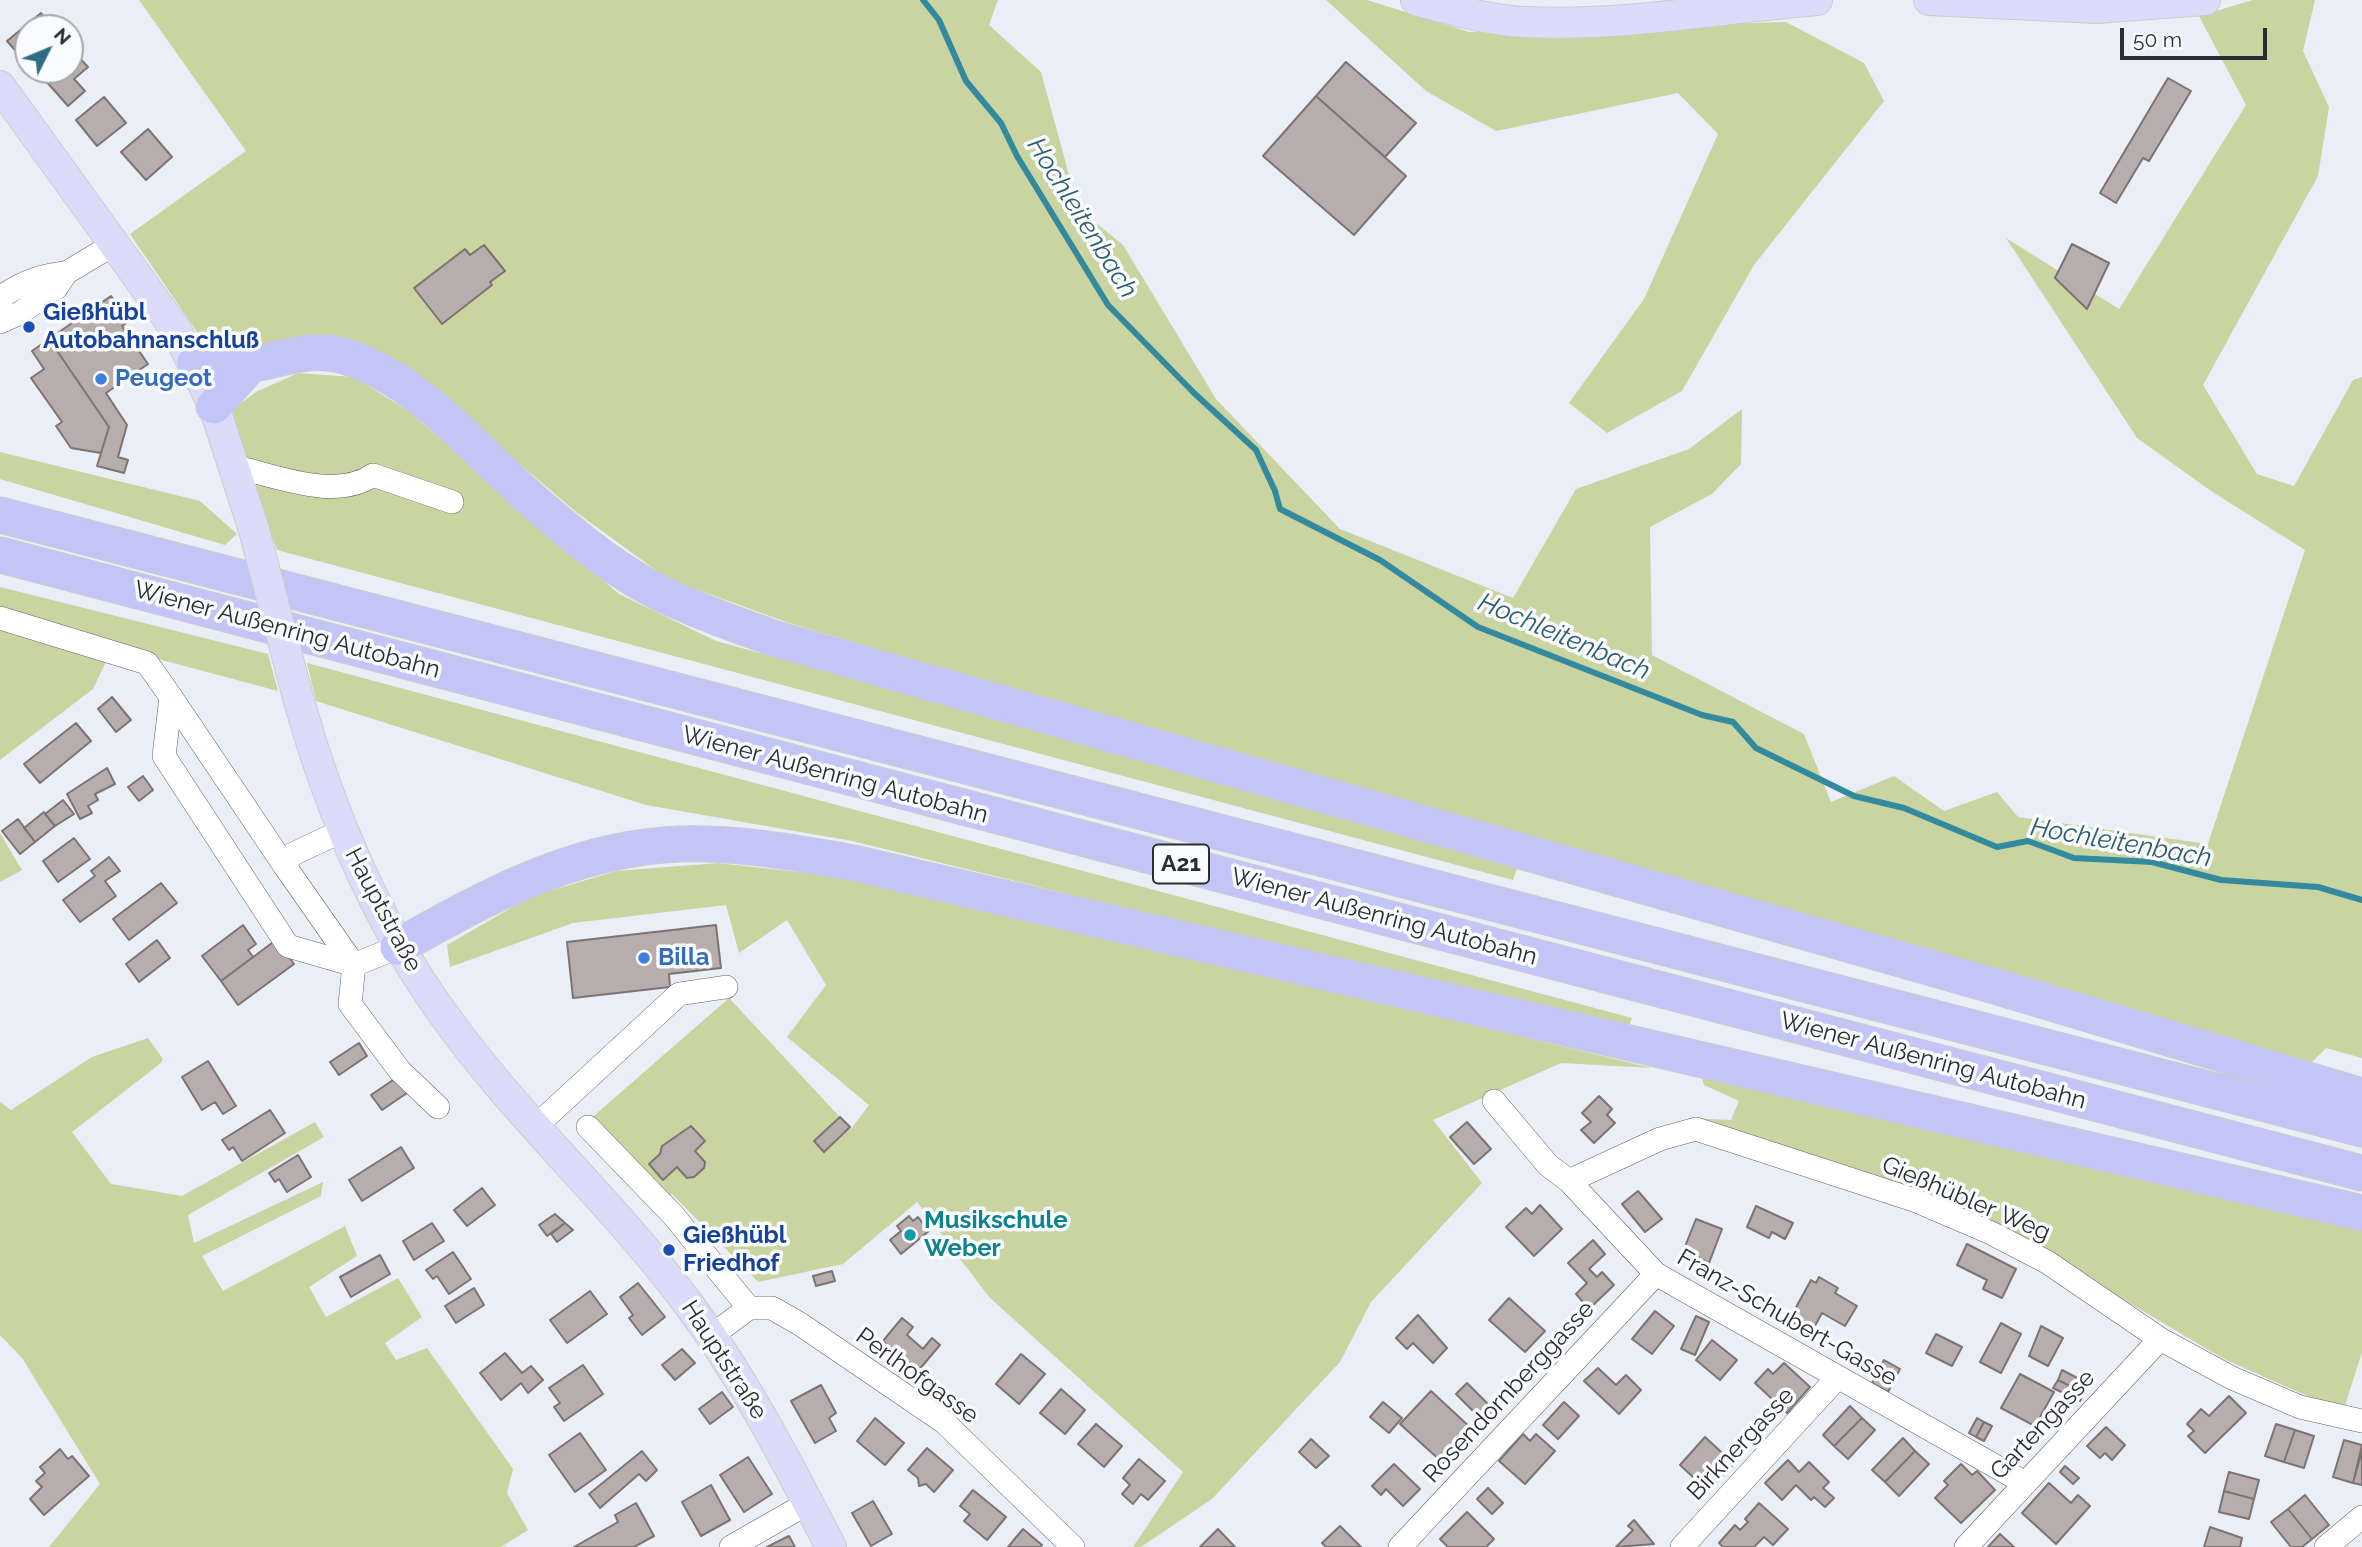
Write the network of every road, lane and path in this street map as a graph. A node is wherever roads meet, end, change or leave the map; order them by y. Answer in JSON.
{"nodes":[{"id":1,"x":1416,"y":0,"type":"edge"},
{"id":2,"x":1817,"y":0,"type":"edge"},
{"id":3,"x":1929,"y":0,"type":"edge"},
{"id":4,"x":2205,"y":0,"type":"edge"},
{"id":5,"x":0,"y":86,"type":"edge"},
{"id":6,"x":116,"y":243,"type":"junction"},
{"id":7,"x":66,"y":273,"type":"junction"},
{"id":8,"x":0,"y":298,"type":"edge"},
{"id":9,"x":0,"y":321,"type":"edge"},
{"id":10,"x":195,"y":363,"type":"junction"},
{"id":11,"x":250,"y":365,"type":"junction"},
{"id":12,"x":214,"y":405,"type":"junction"},
{"id":13,"x":236,"y":467,"type":"junction"},
{"id":14,"x":452,"y":502,"type":"dead end"},
{"id":15,"x":0,"y":515,"type":"edge"},
{"id":16,"x":0,"y":555,"type":"edge"},
{"id":17,"x":0,"y":618,"type":"edge"},
{"id":18,"x":171,"y":697,"type":"junction"},
{"id":19,"x":342,"y":831,"type":"junction"},
{"id":20,"x":284,"y":865,"type":"junction"},
{"id":21,"x":398,"y":947,"type":"junction"},
{"id":22,"x":354,"y":965,"type":"junction"},
{"id":23,"x":726,"y":987,"type":"dead end"},
{"id":24,"x":2362,"y":1096,"type":"edge"},
{"id":25,"x":1494,"y":1101,"type":"dead end"},
{"id":26,"x":438,"y":1107,"type":"dead end"},
{"id":27,"x":536,"y":1126,"type":"junction"},
{"id":28,"x":588,"y":1127,"type":"dead end"},
{"id":29,"x":2362,"y":1129,"type":"edge"},
{"id":30,"x":2362,"y":1173,"type":"edge"},
{"id":31,"x":1569,"y":1181,"type":"junction"},
{"id":32,"x":2362,"y":1213,"type":"edge"},
{"id":33,"x":1656,"y":1274,"type":"junction"},
{"id":34,"x":749,"y":1308,"type":"junction"},
{"id":35,"x":711,"y":1336,"type":"junction"},
{"id":36,"x":2160,"y":1339,"type":"junction"},
{"id":37,"x":1838,"y":1377,"type":"junction"},
{"id":38,"x":2362,"y":1421,"type":"edge"},
{"id":39,"x":2025,"y":1483,"type":"junction"},
{"id":40,"x":808,"y":1503,"type":"junction"},
{"id":41,"x":2362,"y":1517,"type":"edge"},
{"id":42,"x":732,"y":1547,"type":"edge"},
{"id":43,"x":831,"y":1547,"type":"edge"},
{"id":44,"x":1073,"y":1547,"type":"edge"},
{"id":45,"x":1400,"y":1547,"type":"edge"},
{"id":46,"x":1682,"y":1547,"type":"edge"},
{"id":47,"x":1966,"y":1547,"type":"edge"},
{"id":48,"x":2326,"y":1547,"type":"edge"}],
"edges":[{"from":1,"to":2,"type":"main road"},
{"from":3,"to":4,"type":"main road"},
{"from":5,"to":6,"type":"main road","name":"Hauptstraße"},
{"from":6,"to":7,"type":"street"},
{"from":6,"to":10,"type":"main road","name":"Hauptstraße"},
{"from":7,"to":8,"type":"street"},
{"from":7,"to":9,"type":"street"},
{"from":10,"to":11,"type":"highway"},
{"from":10,"to":12,"type":"main road","name":"Hauptstraße"},
{"from":11,"to":12,"type":"highway"},
{"from":11,"to":24,"type":"highway"},
{"from":12,"to":13,"type":"main road","name":"Hauptstraße"},
{"from":13,"to":14,"type":"street"},
{"from":13,"to":19,"type":"main road","name":"Hauptstraße","bridge":true},
{"from":15,"to":29,"type":"highway","name":"Wiener Außenring Autobahn","number":"A21"},
{"from":16,"to":30,"type":"highway","name":"Wiener Außenring Autobahn","number":"A21"},
{"from":17,"to":18,"type":"street"},
{"from":18,"to":20,"type":"street"},
{"from":18,"to":22,"type":"street"},
{"from":19,"to":20,"type":"street"},
{"from":19,"to":21,"type":"main road","name":"Hauptstraße"},
{"from":20,"to":22,"type":"street"},
{"from":21,"to":22,"type":"street"},
{"from":21,"to":27,"type":"main road","name":"Hauptstraße"},
{"from":21,"to":32,"type":"highway"},
{"from":22,"to":26,"type":"street"},
{"from":23,"to":27,"type":"street"},
{"from":25,"to":31,"type":"street","name":"Franz-Schubert-Gasse"},
{"from":27,"to":35,"type":"main road","name":"Hauptstraße"},
{"from":28,"to":34,"type":"street"},
{"from":31,"to":33,"type":"street","name":"Franz-Schubert-Gasse"},
{"from":31,"to":36,"type":"street","name":"Gießhübler Weg"},
{"from":33,"to":37,"type":"street","name":"Franz-Schubert-Gasse"},
{"from":33,"to":45,"type":"street","name":"Rosendornberggasse"},
{"from":34,"to":35,"type":"street"},
{"from":34,"to":44,"type":"street","name":"Perlhofgasse"},
{"from":35,"to":40,"type":"main road","name":"Hauptstraße"},
{"from":36,"to":38,"type":"street","name":"Gießhübler Weg"},
{"from":36,"to":39,"type":"street","name":"Gartengasse"},
{"from":37,"to":39,"type":"street","name":"Franz-Schubert-Gasse"},
{"from":37,"to":46,"type":"street","name":"Birknergasse"},
{"from":39,"to":47,"type":"street","name":"Gartengasse"},
{"from":40,"to":42,"type":"street"},
{"from":40,"to":43,"type":"main road","name":"Hauptstraße"},
{"from":41,"to":48,"type":"street"}]}
